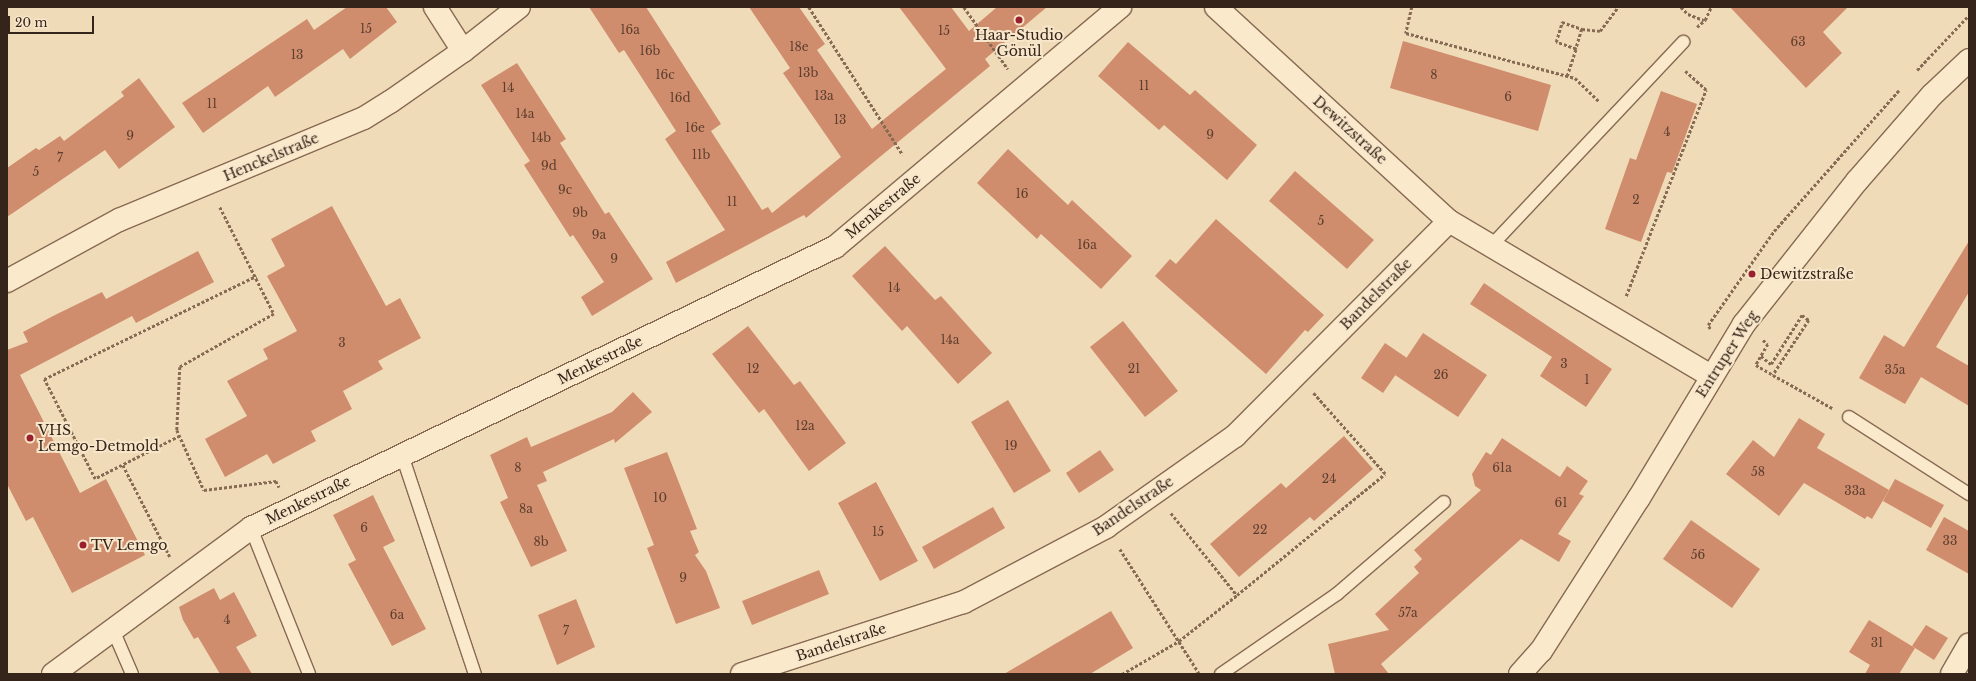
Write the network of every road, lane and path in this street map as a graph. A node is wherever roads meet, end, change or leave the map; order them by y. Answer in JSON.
{"nodes":[{"id":1,"x":436,"y":7,"type":"edge"},
{"id":2,"x":518,"y":7,"type":"edge"},
{"id":3,"x":809,"y":7,"type":"edge"},
{"id":4,"x":964,"y":7,"type":"edge"},
{"id":5,"x":1120,"y":7,"type":"edge"},
{"id":6,"x":1216,"y":7,"type":"edge"},
{"id":7,"x":1412,"y":7,"type":"edge"},
{"id":8,"x":1618,"y":7,"type":"edge"},
{"id":9,"x":1681,"y":7,"type":"edge"},
{"id":10,"x":1704,"y":20,"type":"dead end"},
{"id":11,"x":1582,"y":29,"type":"junction"},
{"id":12,"x":1683,"y":42,"type":"dead end"},
{"id":13,"x":1576,"y":49,"type":"junction"},
{"id":14,"x":463,"y":51,"type":"junction"},
{"id":15,"x":1669,"y":56,"type":"junction"},
{"id":16,"x":1969,"y":60,"type":"edge"},
{"id":17,"x":1567,"y":76,"type":"junction"},
{"id":18,"x":1022,"y":89,"type":"junction"},
{"id":19,"x":1614,"y":115,"type":"junction"},
{"id":20,"x":918,"y":177,"type":"junction"},
{"id":21,"x":206,"y":184,"type":"junction"},
{"id":22,"x":1450,"y":221,"type":"junction"},
{"id":23,"x":1490,"y":247,"type":"junction"},
{"id":24,"x":256,"y":276,"type":"junction"},
{"id":25,"x":7,"y":281,"type":"edge"},
{"id":26,"x":1627,"y":292,"type":"dead end"},
{"id":27,"x":1761,"y":356,"type":"dead end"},
{"id":28,"x":1756,"y":365,"type":"dead end"},
{"id":29,"x":1297,"y":374,"type":"junction"},
{"id":30,"x":1773,"y":375,"type":"junction"},
{"id":31,"x":1711,"y":376,"type":"junction"},
{"id":32,"x":1849,"y":417,"type":"joint"},
{"id":33,"x":180,"y":436,"type":"junction"},
{"id":34,"x":402,"y":455,"type":"junction"},
{"id":35,"x":122,"y":465,"type":"junction"},
{"id":36,"x":1154,"y":493,"type":"junction"},
{"id":37,"x":1969,"y":494,"type":"edge"},
{"id":38,"x":1444,"y":502,"type":"dead end"},
{"id":39,"x":289,"y":509,"type":"junction"},
{"id":40,"x":1106,"y":527,"type":"junction"},
{"id":41,"x":251,"y":528,"type":"junction"},
{"id":42,"x":181,"y":578,"type":"junction"},
{"id":43,"x":1237,"y":595,"type":"junction"},
{"id":44,"x":113,"y":630,"type":"junction"},
{"id":45,"x":1179,"y":641,"type":"junction"},
{"id":46,"x":1969,"y":644,"type":"edge"},
{"id":47,"x":53,"y":674,"type":"edge"},
{"id":48,"x":132,"y":674,"type":"edge"},
{"id":49,"x":309,"y":674,"type":"edge"},
{"id":50,"x":475,"y":674,"type":"edge"},
{"id":51,"x":742,"y":674,"type":"edge"},
{"id":52,"x":1122,"y":674,"type":"edge"},
{"id":53,"x":1200,"y":674,"type":"edge"},
{"id":54,"x":1221,"y":674,"type":"edge"},
{"id":55,"x":1520,"y":674,"type":"edge"},
{"id":56,"x":1952,"y":674,"type":"edge"}],
"edges":[{"from":1,"to":14,"type":"street"},
{"from":2,"to":14,"type":"street","name":"Henckelstraße"},
{"from":3,"to":20,"type":"path"},
{"from":4,"to":18,"type":"path"},
{"from":5,"to":18,"type":"street","name":"Menkestraße"},
{"from":6,"to":22,"type":"street","name":"Dewitzstraße"},
{"from":7,"to":17,"type":"path"},
{"from":8,"to":11,"type":"path"},
{"from":9,"to":10,"type":"path"},
{"from":11,"to":13,"type":"path"},
{"from":11,"to":13,"type":"path"},
{"from":12,"to":15,"type":"lane"},
{"from":13,"to":17,"type":"path"},
{"from":14,"to":21,"type":"street","name":"Henckelstraße"},
{"from":15,"to":19,"type":"lane"},
{"from":15,"to":26,"type":"path"},
{"from":16,"to":31,"type":"street","name":"Entruper Weg"},
{"from":17,"to":19,"type":"path"},
{"from":18,"to":20,"type":"street","name":"Menkestraße"},
{"from":19,"to":23,"type":"lane"},
{"from":20,"to":34,"type":"street","name":"Menkestraße"},
{"from":21,"to":24,"type":"path"},
{"from":21,"to":25,"type":"street","name":"Henckelstraße"},
{"from":22,"to":23,"type":"street","name":"Dewitzstraße"},
{"from":22,"to":29,"type":"street","name":"Bandelstraße"},
{"from":23,"to":31,"type":"street","name":"Dewitzstraße"},
{"from":24,"to":33,"type":"path"},
{"from":24,"to":35,"type":"path"},
{"from":27,"to":30,"type":"path"},
{"from":28,"to":30,"type":"path"},
{"from":29,"to":36,"type":"street","name":"Bandelstraße"},
{"from":29,"to":43,"type":"path"},
{"from":30,"to":32,"type":"path"},
{"from":31,"to":55,"type":"street","name":"Entruper Weg"},
{"from":32,"to":37,"type":"lane"},
{"from":33,"to":35,"type":"path"},
{"from":33,"to":39,"type":"path"},
{"from":34,"to":39,"type":"street","name":"Menkestraße"},
{"from":34,"to":50,"type":"lane"},
{"from":35,"to":42,"type":"path"},
{"from":36,"to":40,"type":"street","name":"Bandelstraße"},
{"from":36,"to":43,"type":"path"},
{"from":38,"to":54,"type":"lane"},
{"from":39,"to":41,"type":"street","name":"Menkestraße"},
{"from":40,"to":45,"type":"path"},
{"from":40,"to":51,"type":"street","name":"Bandelstraße"},
{"from":41,"to":42,"type":"street","name":"Menkestraße"},
{"from":41,"to":49,"type":"lane"},
{"from":42,"to":44,"type":"street","name":"Menkestraße"},
{"from":43,"to":45,"type":"path"},
{"from":44,"to":47,"type":"street","name":"Menkestraße"},
{"from":44,"to":48,"type":"lane"},
{"from":45,"to":52,"type":"path"},
{"from":45,"to":53,"type":"path"},
{"from":46,"to":56,"type":"street"}]}
